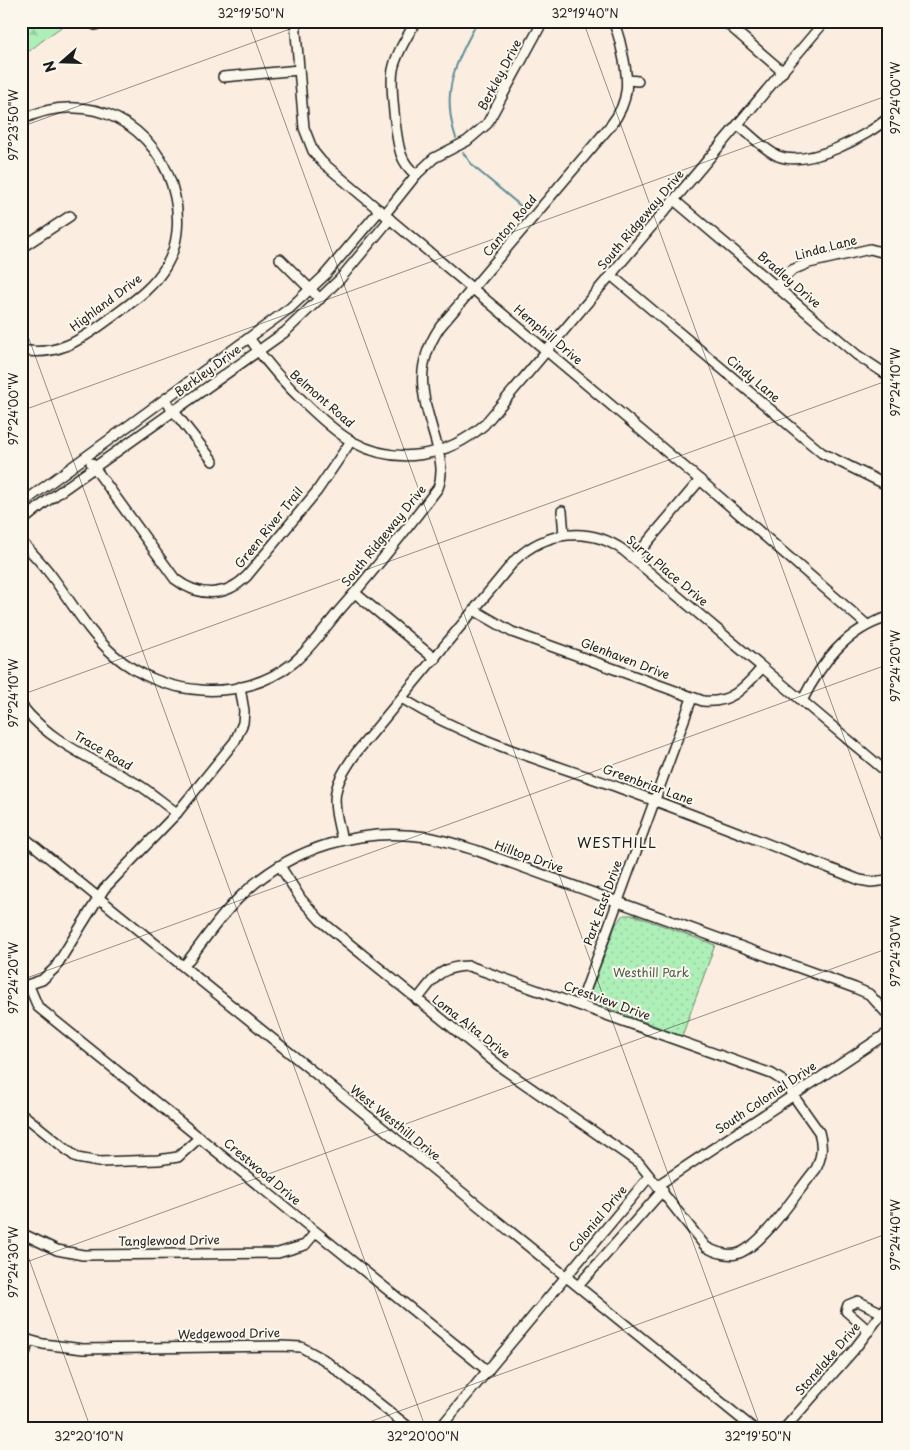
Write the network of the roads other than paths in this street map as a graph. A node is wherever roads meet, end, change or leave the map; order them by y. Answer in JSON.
{"nodes":[{"id":1,"x":295,"y":21,"type":"edge"},
{"id":2,"x":416,"y":21,"type":"edge"},
{"id":3,"x":543,"y":21,"type":"edge"},
{"id":4,"x":612,"y":21,"type":"edge"},
{"id":5,"x":724,"y":21,"type":"edge"},
{"id":6,"x":825,"y":21,"type":"edge"},
{"id":7,"x":299,"y":70,"type":"junction"},
{"id":8,"x":783,"y":72,"type":"junction"},
{"id":9,"x":223,"y":77,"type":"dead end"},
{"id":10,"x":628,"y":80,"type":"junction"},
{"id":11,"x":638,"y":80,"type":"dead end"},
{"id":12,"x":889,"y":117,"type":"edge"},
{"id":13,"x":21,"y":120,"type":"edge"},
{"id":14,"x":738,"y":125,"type":"junction"},
{"id":15,"x":416,"y":175,"type":"junction"},
{"id":16,"x":674,"y":200,"type":"junction"},
{"id":17,"x":385,"y":214,"type":"junction"},
{"id":18,"x":70,"y":216,"type":"dead end"},
{"id":19,"x":21,"y":248,"type":"edge"},
{"id":20,"x":889,"y":254,"type":"edge"},
{"id":21,"x":280,"y":259,"type":"dead end"},
{"id":22,"x":612,"y":276,"type":"junction"},
{"id":23,"x":776,"y":286,"type":"junction"},
{"id":24,"x":474,"y":288,"type":"junction"},
{"id":25,"x":310,"y":290,"type":"junction"},
{"id":26,"x":320,"y":299,"type":"junction"},
{"id":27,"x":250,"y":339,"type":"junction"},
{"id":28,"x":21,"y":350,"type":"edge"},
{"id":29,"x":258,"y":350,"type":"junction"},
{"id":30,"x":547,"y":351,"type":"junction"},
{"id":31,"x":889,"y":376,"type":"edge"},
{"id":32,"x":165,"y":400,"type":"junction"},
{"id":33,"x":173,"y":411,"type":"junction"},
{"id":34,"x":351,"y":441,"type":"junction"},
{"id":35,"x":439,"y":452,"type":"junction"},
{"id":36,"x":87,"y":457,"type":"junction"},
{"id":37,"x":213,"y":461,"type":"dead end"},
{"id":38,"x":94,"y":468,"type":"junction"},
{"id":39,"x":700,"y":480,"type":"junction"},
{"id":40,"x":889,"y":486,"type":"edge"},
{"id":41,"x":21,"y":504,"type":"edge"},
{"id":42,"x":562,"y":510,"type":"dead end"},
{"id":43,"x":21,"y":522,"type":"edge"},
{"id":44,"x":564,"y":535,"type":"junction"},
{"id":45,"x":21,"y":541,"type":"edge"},
{"id":46,"x":634,"y":558,"type":"junction"},
{"id":47,"x":355,"y":593,"type":"junction"},
{"id":48,"x":474,"y":610,"type":"junction"},
{"id":49,"x":889,"y":617,"type":"edge"},
{"id":50,"x":868,"y":625,"type":"junction"},
{"id":51,"x":435,"y":659,"type":"junction"},
{"id":52,"x":762,"y":668,"type":"junction"},
{"id":53,"x":240,"y":687,"type":"junction"},
{"id":54,"x":692,"y":698,"type":"junction"},
{"id":55,"x":403,"y":699,"type":"junction"},
{"id":56,"x":802,"y":701,"type":"junction"},
{"id":57,"x":21,"y":705,"type":"edge"},
{"id":58,"x":889,"y":774,"type":"edge"},
{"id":59,"x":653,"y":800,"type":"junction"},
{"id":60,"x":177,"y":813,"type":"junction"},
{"id":61,"x":21,"y":835,"type":"edge"},
{"id":62,"x":342,"y":840,"type":"junction"},
{"id":63,"x":280,"y":866,"type":"junction"},
{"id":64,"x":889,"y":880,"type":"edge"},
{"id":65,"x":98,"y":897,"type":"junction"},
{"id":66,"x":617,"y":903,"type":"junction"},
{"id":67,"x":184,"y":966,"type":"junction"},
{"id":68,"x":25,"y":986,"type":"edge"},
{"id":69,"x":416,"y":1000,"type":"junction"},
{"id":70,"x":580,"y":1005,"type":"junction"},
{"id":71,"x":889,"y":1016,"type":"edge"},
{"id":72,"x":889,"y":1032,"type":"edge"},
{"id":73,"x":793,"y":1095,"type":"junction"},
{"id":74,"x":21,"y":1113,"type":"edge"},
{"id":75,"x":200,"y":1137,"type":"junction"},
{"id":76,"x":649,"y":1177,"type":"junction"},
{"id":77,"x":660,"y":1188,"type":"junction"},
{"id":78,"x":21,"y":1233,"type":"edge"},
{"id":79,"x":315,"y":1233,"type":"junction"},
{"id":80,"x":567,"y":1277,"type":"junction"},
{"id":81,"x":578,"y":1286,"type":"junction"},
{"id":82,"x":889,"y":1304,"type":"edge"},
{"id":83,"x":882,"y":1313,"type":"junction"},
{"id":84,"x":869,"y":1331,"type":"junction"},
{"id":85,"x":25,"y":1339,"type":"edge"},
{"id":86,"x":21,"y":1366,"type":"edge"},
{"id":87,"x":488,"y":1371,"type":"junction"},
{"id":88,"x":411,"y":1429,"type":"edge"},
{"id":89,"x":439,"y":1429,"type":"edge"},
{"id":90,"x":754,"y":1429,"type":"edge"},
{"id":91,"x":784,"y":1429,"type":"edge"}],
"edges":[{"from":1,"to":7,"type":"street","name":"Hemphill Drive"},
{"from":2,"to":15,"type":"street"},
{"from":3,"to":15,"type":"street","name":"Berkley Drive"},
{"from":4,"to":10,"type":"street","name":"Canton Road"},
{"from":5,"to":8,"type":"street"},
{"from":6,"to":8,"type":"street","name":"South Ridgeway Drive"},
{"from":7,"to":9,"type":"street"},
{"from":7,"to":17,"type":"street","name":"Hemphill Drive"},
{"from":8,"to":14,"type":"street","name":"South Ridgeway Drive"},
{"from":10,"to":11,"type":"street"},
{"from":10,"to":24,"type":"street","name":"Canton Road"},
{"from":12,"to":14,"type":"street"},
{"from":13,"to":28,"type":"street","name":"Highland Drive"},
{"from":14,"to":16,"type":"street","name":"South Ridgeway Drive"},
{"from":15,"to":17,"type":"street","name":"Berkley Drive"},
{"from":16,"to":22,"type":"street","name":"South Ridgeway Drive"},
{"from":16,"to":23,"type":"street","name":"Bradley Drive"},
{"from":17,"to":24,"type":"street","name":"Hemphill Drive"},
{"from":17,"to":25,"type":"street","name":"Berkley Drive"},
{"from":17,"to":26,"type":"street","name":"Berkley Drive"},
{"from":18,"to":19,"type":"street"},
{"from":20,"to":23,"type":"street","name":"Linda Lane"},
{"from":21,"to":25,"type":"street"},
{"from":22,"to":30,"type":"street","name":"South Ridgeway Drive"},
{"from":22,"to":40,"type":"street","name":"Cindy Lane"},
{"from":23,"to":31,"type":"street","name":"Bradley Drive"},
{"from":24,"to":30,"type":"street","name":"Hemphill Drive"},
{"from":24,"to":35,"type":"street","name":"Canton Road"},
{"from":25,"to":26,"type":"street"},
{"from":25,"to":27,"type":"street","name":"Berkley Drive"},
{"from":26,"to":29,"type":"street","name":"Berkley Drive"},
{"from":27,"to":29,"type":"street","name":"Belmont Road"},
{"from":27,"to":32,"type":"street","name":"Berkley Drive"},
{"from":29,"to":33,"type":"street","name":"Berkley Drive"},
{"from":29,"to":34,"type":"street","name":"Belmont Road"},
{"from":30,"to":35,"type":"street","name":"South Ridgeway Drive"},
{"from":30,"to":39,"type":"street","name":"Hemphill Drive"},
{"from":32,"to":33,"type":"street"},
{"from":32,"to":36,"type":"street","name":"Berkley Drive"},
{"from":33,"to":37,"type":"street"},
{"from":33,"to":38,"type":"street","name":"Berkley Drive"},
{"from":34,"to":35,"type":"street","name":"Belmont Road"},
{"from":34,"to":38,"type":"street","name":"Green River Trail"},
{"from":35,"to":47,"type":"street","name":"South Ridgeway Drive"},
{"from":36,"to":38,"type":"street","name":"Green River Trail"},
{"from":36,"to":41,"type":"street","name":"Berkley Drive"},
{"from":38,"to":43,"type":"street","name":"Berkley Drive"},
{"from":39,"to":46,"type":"street"},
{"from":39,"to":50,"type":"street","name":"Hemphill Drive"},
{"from":42,"to":44,"type":"street"},
{"from":44,"to":46,"type":"street","name":"Surry Place Drive"},
{"from":44,"to":48,"type":"street","name":"Surry Place Drive"},
{"from":45,"to":53,"type":"street","name":"South Ridgeway Drive"},
{"from":46,"to":52,"type":"street","name":"Surry Place Drive"},
{"from":47,"to":51,"type":"street"},
{"from":47,"to":53,"type":"street","name":"South Ridgeway Drive"},
{"from":48,"to":51,"type":"street","name":"Surry Place Drive"},
{"from":48,"to":54,"type":"street","name":"Glenhaven Drive"},
{"from":49,"to":50,"type":"street"},
{"from":50,"to":56,"type":"street"},
{"from":51,"to":55,"type":"street","name":"Surry Place Drive"},
{"from":52,"to":54,"type":"street","name":"Glenhaven Drive"},
{"from":52,"to":56,"type":"street","name":"Surry Place Drive"},
{"from":53,"to":60,"type":"street"},
{"from":54,"to":59,"type":"street","name":"Park East Drive"},
{"from":55,"to":59,"type":"street","name":"Greenbriar Lane"},
{"from":55,"to":62,"type":"street","name":"Surry Place Drive"},
{"from":56,"to":58,"type":"street","name":"Surry Place Drive"},
{"from":57,"to":60,"type":"street","name":"Trace Road"},
{"from":59,"to":64,"type":"street","name":"Greenbriar Lane"},
{"from":59,"to":66,"type":"street","name":"Park East Drive"},
{"from":60,"to":65,"type":"street"},
{"from":61,"to":65,"type":"street","name":"West Westhill Drive"},
{"from":62,"to":63,"type":"street","name":"Hilltop Drive"},
{"from":62,"to":66,"type":"street","name":"Hilltop Drive"},
{"from":63,"to":67,"type":"street","name":"Hilltop Drive"},
{"from":63,"to":69,"type":"street","name":"Loma Alta Drive"},
{"from":65,"to":67,"type":"street","name":"West Westhill Drive"},
{"from":65,"to":68,"type":"street"},
{"from":66,"to":70,"type":"street","name":"Park East Drive"},
{"from":66,"to":71,"type":"street","name":"Hilltop Drive"},
{"from":67,"to":80,"type":"street","name":"West Westhill Drive"},
{"from":68,"to":75,"type":"street","name":"Crestwood Drive"},
{"from":69,"to":70,"type":"street","name":"Crestview Drive"},
{"from":69,"to":76,"type":"street","name":"Loma Alta Drive"},
{"from":70,"to":73,"type":"street","name":"Crestview Drive"},
{"from":72,"to":73,"type":"street","name":"South Colonial Drive"},
{"from":73,"to":77,"type":"street","name":"South Colonial Drive"},
{"from":73,"to":77,"type":"street","name":"Crestview Drive"},
{"from":74,"to":75,"type":"street"},
{"from":75,"to":79,"type":"street","name":"Crestwood Drive"},
{"from":76,"to":77,"type":"street","name":"Loma Alta Drive"},
{"from":76,"to":80,"type":"street","name":"Colonial Drive"},
{"from":77,"to":81,"type":"street"},
{"from":78,"to":79,"type":"street","name":"Tanglewood Drive"},
{"from":79,"to":87,"type":"street","name":"Crestwood Drive"},
{"from":80,"to":81,"type":"street","name":"West Westhill Drive"},
{"from":80,"to":87,"type":"street"},
{"from":81,"to":90,"type":"street","name":"West Westhill Drive"},
{"from":82,"to":83,"type":"street","name":"Stonelake Drive"},
{"from":83,"to":84,"type":"street","name":"Stonelake Drive"},
{"from":83,"to":84,"type":"street"},
{"from":84,"to":91,"type":"street","name":"Stonelake Drive"},
{"from":85,"to":86,"type":"street"},
{"from":85,"to":88,"type":"street","name":"Wedgewood Drive"},
{"from":87,"to":89,"type":"street"}]}
